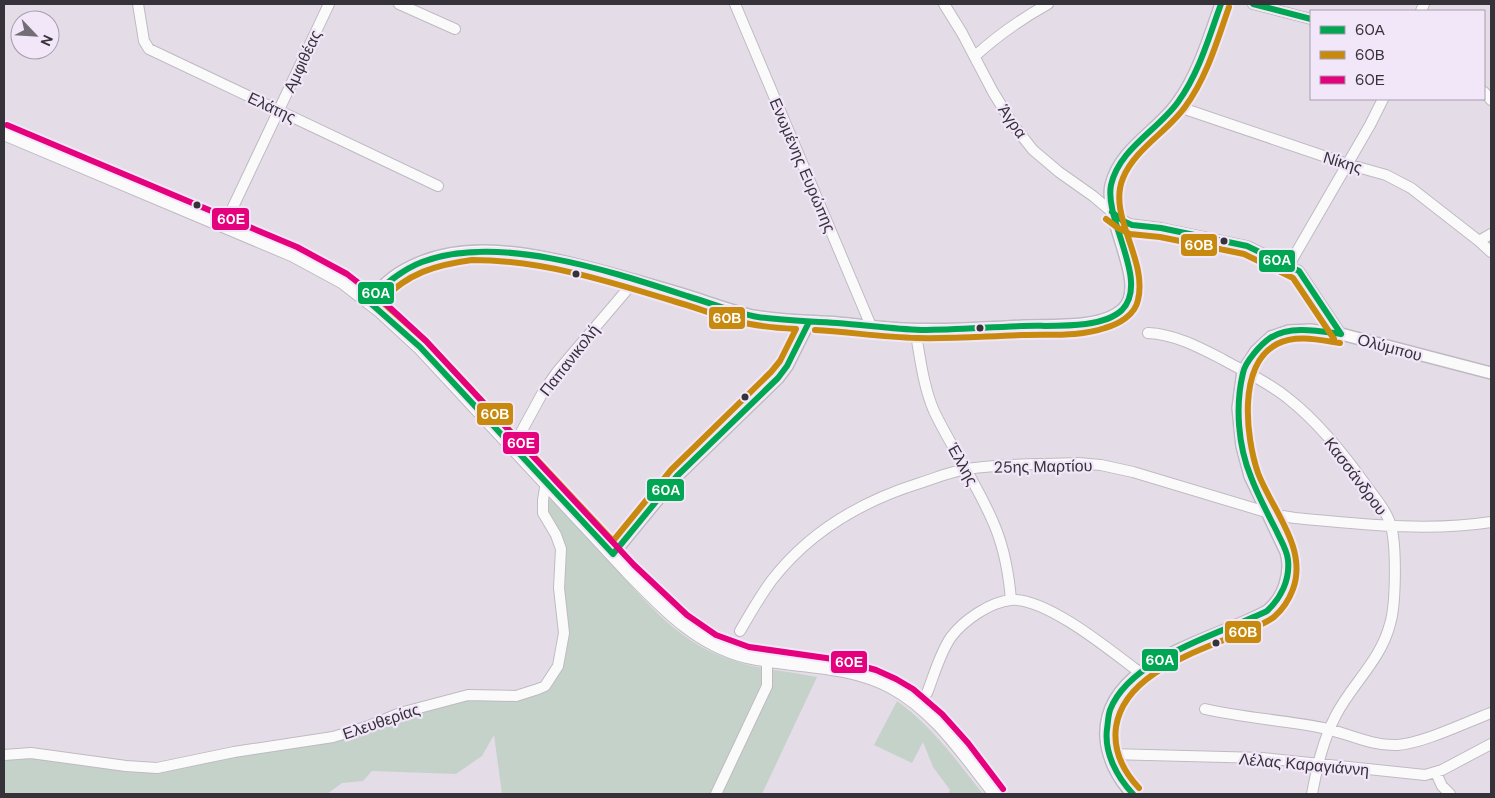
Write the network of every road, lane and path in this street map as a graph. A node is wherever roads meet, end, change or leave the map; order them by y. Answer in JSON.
{"nodes":[{"id":1,"x":138,"y":4,"type":"edge"},
{"id":2,"x":329,"y":4,"type":"edge"},
{"id":3,"x":399,"y":4,"type":"edge"},
{"id":4,"x":735,"y":4,"type":"edge"},
{"id":5,"x":944,"y":4,"type":"edge"},
{"id":6,"x":1048,"y":4,"type":"edge"},
{"id":7,"x":1221,"y":4,"type":"edge"},
{"id":8,"x":1252,"y":4,"type":"edge"},
{"id":9,"x":1310,"y":19,"type":"edge"},
{"id":10,"x":455,"y":30,"type":"dead end"},
{"id":11,"x":975,"y":56,"type":"junction"},
{"id":12,"x":1382,"y":100,"type":"edge"},
{"id":13,"x":1176,"y":106,"type":"junction"},
{"id":14,"x":278,"y":110,"type":"junction"},
{"id":15,"x":4,"y":133,"type":"edge"},
{"id":16,"x":1347,"y":164,"type":"junction"},
{"id":17,"x":438,"y":186,"type":"dead end"},
{"id":18,"x":1112,"y":212,"type":"junction"},
{"id":19,"x":224,"y":226,"type":"junction"},
{"id":20,"x":1491,"y":234,"type":"edge"},
{"id":21,"x":1480,"y":241,"type":"junction"},
{"id":22,"x":1491,"y":252,"type":"edge"},
{"id":23,"x":1289,"y":265,"type":"junction"},
{"id":24,"x":633,"y":279,"type":"junction"},
{"id":25,"x":368,"y":301,"type":"junction"},
{"id":26,"x":809,"y":322,"type":"junction"},
{"id":27,"x":871,"y":326,"type":"junction"},
{"id":28,"x":915,"y":329,"type":"junction"},
{"id":29,"x":1148,"y":333,"type":"dead end"},
{"id":30,"x":1341,"y":334,"type":"junction"},
{"id":31,"x":1243,"y":370,"type":"junction"},
{"id":32,"x":1491,"y":374,"type":"edge"},
{"id":33,"x":513,"y":447,"type":"junction"},
{"id":34,"x":965,"y":469,"type":"junction"},
{"id":35,"x":546,"y":482,"type":"junction"},
{"id":36,"x":1266,"y":512,"type":"junction"},
{"id":37,"x":1491,"y":522,"type":"edge"},
{"id":38,"x":1391,"y":526,"type":"junction"},
{"id":39,"x":613,"y":554,"type":"junction"},
{"id":40,"x":1011,"y":600,"type":"junction"},
{"id":41,"x":740,"y":631,"type":"dead end"},
{"id":42,"x":767,"y":660,"type":"junction"},
{"id":43,"x":1139,"y":672,"type":"junction"},
{"id":44,"x":927,"y":693,"type":"dead end"},
{"id":45,"x":1205,"y":709,"type":"dead end"},
{"id":46,"x":1491,"y":713,"type":"edge"},
{"id":47,"x":1329,"y":729,"type":"junction"},
{"id":48,"x":1491,"y":744,"type":"edge"},
{"id":49,"x":1109,"y":754,"type":"junction"},
{"id":50,"x":4,"y":755,"type":"edge"},
{"id":51,"x":1317,"y":763,"type":"junction"},
{"id":52,"x":1436,"y":773,"type":"junction"},
{"id":53,"x":716,"y":794,"type":"edge"},
{"id":54,"x":996,"y":794,"type":"edge"},
{"id":55,"x":1133,"y":794,"type":"edge"},
{"id":56,"x":1312,"y":794,"type":"edge"},
{"id":57,"x":1450,"y":794,"type":"edge"}],
"edges":[{"from":1,"to":14,"type":"street","name":"Ελάτης"},
{"from":2,"to":14,"type":"street","name":"Αμφιθέας"},
{"from":3,"to":10,"type":"street"},
{"from":4,"to":27,"type":"street","name":"Ενωμένης Ευρώπης"},
{"from":5,"to":11,"type":"street","name":"Άγρα"},
{"from":6,"to":11,"type":"street"},
{"from":7,"to":13,"type":"street"},
{"from":8,"to":9,"type":"street"},
{"from":11,"to":18,"type":"street","name":"Άγρα"},
{"from":12,"to":16,"type":"street"},
{"from":13,"to":16,"type":"street","name":"Νίκης"},
{"from":13,"to":18,"type":"street"},
{"from":14,"to":17,"type":"street","name":"Ελάτης"},
{"from":14,"to":19,"type":"street","name":"Αμφιθέας"},
{"from":15,"to":19,"type":"main road"},
{"from":16,"to":21,"type":"street","name":"Νίκης"},
{"from":16,"to":23,"type":"street"},
{"from":18,"to":23,"type":"street","name":"Άγρα"},
{"from":18,"to":28,"type":"street"},
{"from":19,"to":25,"type":"main road"},
{"from":20,"to":21,"type":"street"},
{"from":21,"to":22,"type":"street","name":"Νίκης"},
{"from":23,"to":30,"type":"street","name":"Άγρα"},
{"from":24,"to":25,"type":"street"},
{"from":24,"to":26,"type":"street"},
{"from":24,"to":33,"type":"street","name":"Παπανικολή"},
{"from":25,"to":33,"type":"main road"},
{"from":26,"to":27,"type":"street"},
{"from":26,"to":39,"type":"street"},
{"from":27,"to":28,"type":"street"},
{"from":28,"to":34,"type":"street","name":"Έλλης"},
{"from":29,"to":31,"type":"street","name":"Κασσάνδρου"},
{"from":30,"to":31,"type":"street","name":"Ολύμπου"},
{"from":30,"to":32,"type":"street","name":"Ολύμπου"},
{"from":31,"to":36,"type":"street","name":"Ολύμπου"},
{"from":31,"to":38,"type":"street","name":"Κασσάνδρου"},
{"from":33,"to":35,"type":"main road"},
{"from":34,"to":36,"type":"street","name":"25ης Μαρτίου"},
{"from":34,"to":40,"type":"street","name":"Έλλης"},
{"from":34,"to":41,"type":"street","name":"25ης Μαρτίου"},
{"from":35,"to":39,"type":"main road"},
{"from":35,"to":50,"type":"street","name":"Ελευθερίας"},
{"from":36,"to":38,"type":"street","name":"25ης Μαρτίου"},
{"from":36,"to":43,"type":"street","name":"Ολύμπου"},
{"from":37,"to":38,"type":"street","name":"25ης Μαρτίου"},
{"from":38,"to":47,"type":"street","name":"Κασσάνδρου"},
{"from":39,"to":42,"type":"main road"},
{"from":40,"to":43,"type":"street"},
{"from":40,"to":44,"type":"street"},
{"from":42,"to":53,"type":"street"},
{"from":42,"to":54,"type":"main road"},
{"from":43,"to":49,"type":"street","name":"Ολύμπου"},
{"from":45,"to":47,"type":"street","name":"Λέλας Καραγιάννη"},
{"from":46,"to":47,"type":"street","name":"Λέλας Καραγιάννη"},
{"from":47,"to":51,"type":"street","name":"Κασσάνδρου"},
{"from":48,"to":52,"type":"street","name":"Λέλας Καραγιάννη"},
{"from":49,"to":51,"type":"street","name":"Λέλας Καραγιάννη"},
{"from":49,"to":55,"type":"street","name":"Ολύμπου"},
{"from":51,"to":52,"type":"street","name":"Λέλας Καραγιάννη"},
{"from":51,"to":56,"type":"street","name":"Κασσάνδρου"},
{"from":52,"to":57,"type":"street"}]}
